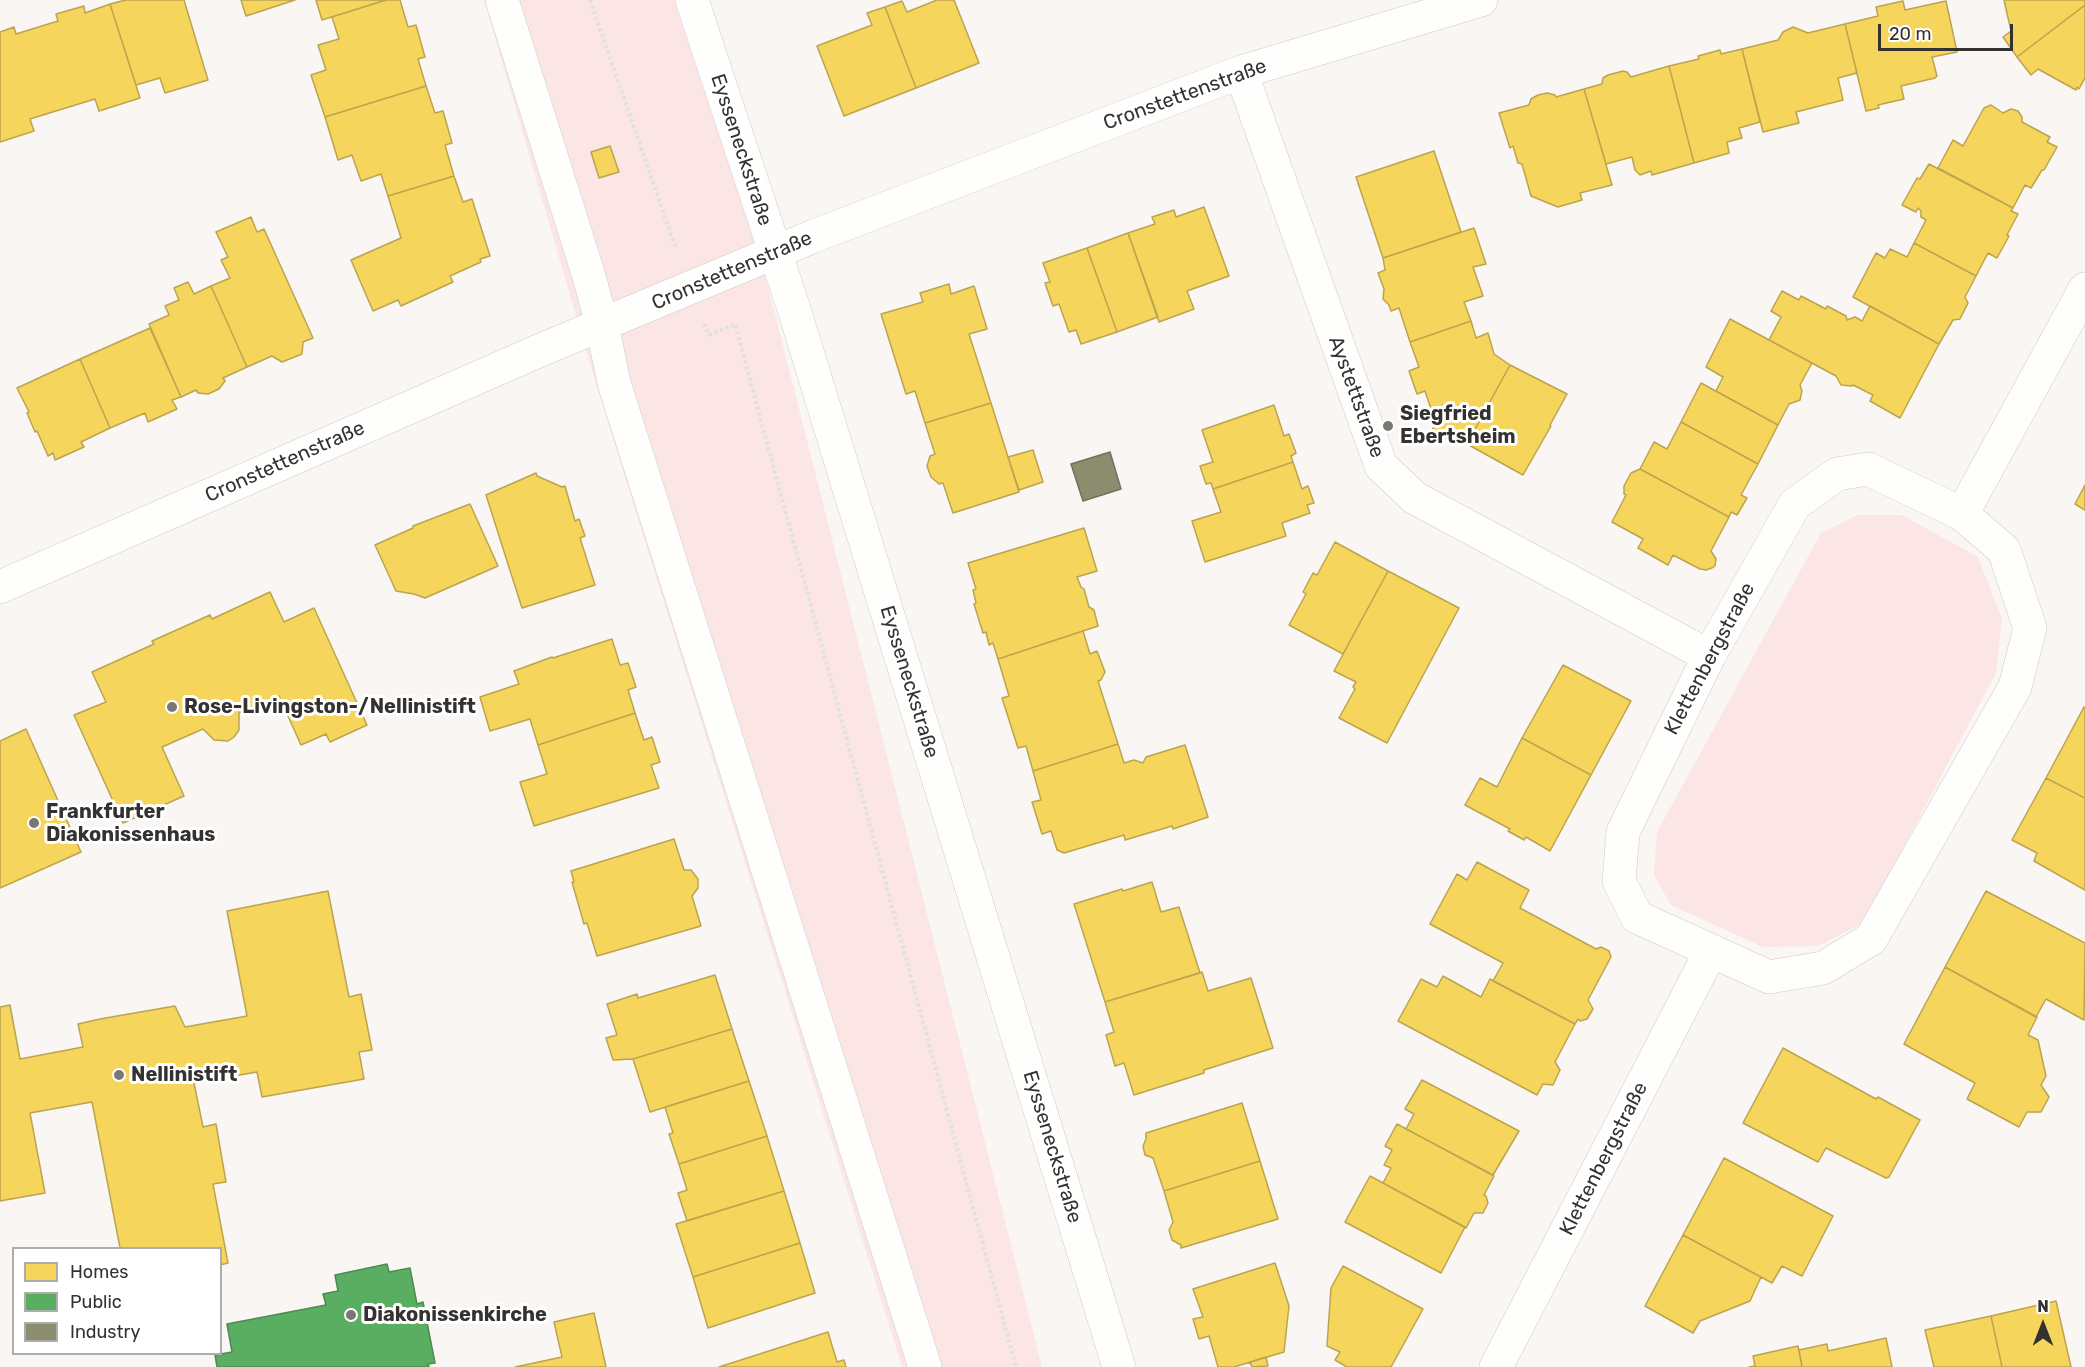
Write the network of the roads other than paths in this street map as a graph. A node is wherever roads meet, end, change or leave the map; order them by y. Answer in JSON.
{"nodes":[{"id":1,"x":502,"y":0,"type":"edge"},
{"id":2,"x":692,"y":0,"type":"edge"},
{"id":3,"x":1481,"y":0,"type":"edge"},
{"id":4,"x":1240,"y":72,"type":"junction"},
{"id":5,"x":775,"y":252,"type":"junction"},
{"id":6,"x":2085,"y":289,"type":"edge"},
{"id":7,"x":602,"y":324,"type":"junction"},
{"id":8,"x":1962,"y":514,"type":"junction"},
{"id":9,"x":0,"y":587,"type":"edge"},
{"id":10,"x":1709,"y":656,"type":"junction"},
{"id":11,"x":1711,"y":951,"type":"junction"},
{"id":12,"x":925,"y":1367,"type":"edge"},
{"id":13,"x":1119,"y":1367,"type":"edge"},
{"id":14,"x":1496,"y":1367,"type":"edge"}],
"edges":[{"from":1,"to":7,"type":"street"},
{"from":2,"to":5,"type":"street","name":"Eysseneckstraße"},
{"from":3,"to":4,"type":"street","name":"Cronstettenstraße"},
{"from":4,"to":5,"type":"street","name":"Cronstettenstraße"},
{"from":4,"to":10,"type":"street","name":"Aystettstraße"},
{"from":5,"to":7,"type":"street","name":"Cronstettenstraße"},
{"from":5,"to":13,"type":"street","name":"Eysseneckstraße"},
{"from":6,"to":8,"type":"street"},
{"from":7,"to":9,"type":"street","name":"Cronstettenstraße"},
{"from":7,"to":12,"type":"street"},
{"from":8,"to":10,"type":"street","name":"Klettenbergstraße"},
{"from":8,"to":11,"type":"street","name":"Klettenbergstraße"},
{"from":10,"to":11,"type":"street","name":"Klettenbergstraße"},
{"from":11,"to":14,"type":"street","name":"Klettenbergstraße"}]}
